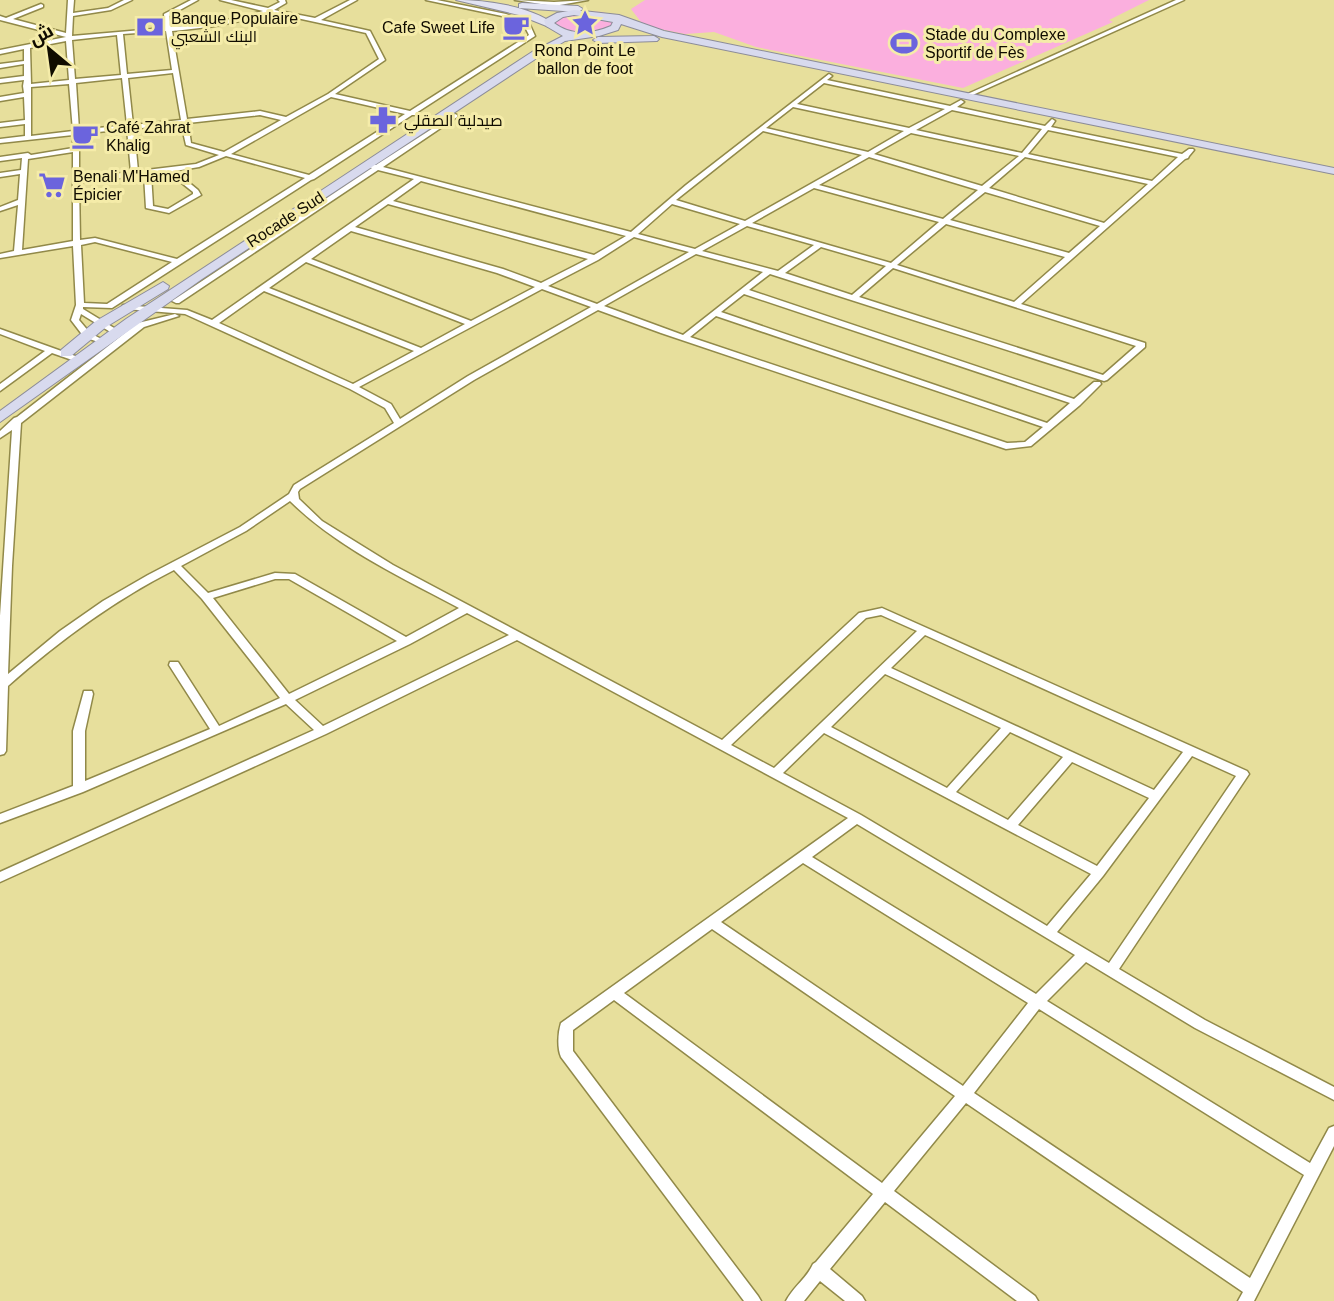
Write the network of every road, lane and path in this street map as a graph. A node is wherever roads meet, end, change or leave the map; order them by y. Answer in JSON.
{"nodes":[{"id":1,"x":71,"y":0,"type":"edge"},
{"id":2,"x":129,"y":0,"type":"edge"},
{"id":3,"x":195,"y":0,"type":"edge"},
{"id":4,"x":223,"y":0,"type":"edge"},
{"id":5,"x":256,"y":0,"type":"edge"},
{"id":6,"x":281,"y":0,"type":"edge"},
{"id":7,"x":354,"y":0,"type":"edge"},
{"id":8,"x":429,"y":0,"type":"edge"},
{"id":9,"x":461,"y":0,"type":"edge"},
{"id":10,"x":518,"y":0,"type":"edge"},
{"id":11,"x":1181,"y":0,"type":"edge"},
{"id":12,"x":500,"y":2,"type":"edge"},
{"id":13,"x":606,"y":3,"type":"dead end"},
{"id":14,"x":247,"y":5,"type":"junction"},
{"id":15,"x":40,"y":6,"type":"dead end"},
{"id":16,"x":584,"y":6,"type":"edge"},
{"id":17,"x":271,"y":10,"type":"junction"},
{"id":18,"x":480,"y":10,"type":"junction"},
{"id":19,"x":619,"y":11,"type":"junction"},
{"id":20,"x":70,"y":15,"type":"junction"},
{"id":21,"x":2,"y":19,"type":"edge"},
{"id":22,"x":316,"y":20,"type":"junction"},
{"id":23,"x":551,"y":26,"type":"junction"},
{"id":24,"x":169,"y":28,"type":"junction"},
{"id":25,"x":603,"y":32,"type":"junction"},
{"id":26,"x":120,"y":33,"type":"junction"},
{"id":27,"x":579,"y":35,"type":"junction"},
{"id":28,"x":69,"y":37,"type":"junction"},
{"id":29,"x":656,"y":39,"type":"junction"},
{"id":30,"x":520,"y":46,"type":"junction"},
{"id":31,"x":27,"y":48,"type":"junction"},
{"id":32,"x":535,"y":51,"type":"junction"},
{"id":33,"x":0,"y":52,"type":"edge"},
{"id":34,"x":500,"y":59,"type":"junction"},
{"id":35,"x":513,"y":61,"type":"junction"},
{"id":36,"x":27,"y":62,"type":"junction"},
{"id":37,"x":0,"y":66,"type":"edge"},
{"id":38,"x":176,"y":71,"type":"junction"},
{"id":39,"x":126,"y":76,"type":"junction"},
{"id":40,"x":826,"y":79,"type":"junction"},
{"id":41,"x":0,"y":81,"type":"edge"},
{"id":42,"x":71,"y":81,"type":"junction"},
{"id":43,"x":26,"y":82,"type":"junction"},
{"id":44,"x":26,"y":95,"type":"junction"},
{"id":45,"x":330,"y":95,"type":"junction"},
{"id":46,"x":0,"y":99,"type":"edge"},
{"id":47,"x":963,"y":99,"type":"junction"},
{"id":48,"x":792,"y":105,"type":"junction"},
{"id":49,"x":950,"y":108,"type":"junction"},
{"id":50,"x":414,"y":114,"type":"junction"},
{"id":51,"x":455,"y":116,"type":"dead end"},
{"id":52,"x":286,"y":119,"type":"junction"},
{"id":53,"x":184,"y":120,"type":"junction"},
{"id":54,"x":26,"y":122,"type":"junction"},
{"id":55,"x":0,"y":125,"type":"edge"},
{"id":56,"x":1049,"y":125,"type":"junction"},
{"id":57,"x":131,"y":126,"type":"junction"},
{"id":58,"x":762,"y":129,"type":"junction"},
{"id":59,"x":911,"y":131,"type":"junction"},
{"id":60,"x":76,"y":132,"type":"junction"},
{"id":61,"x":27,"y":138,"type":"junction"},
{"id":62,"x":0,"y":141,"type":"edge"},
{"id":63,"x":76,"y":149,"type":"junction"},
{"id":64,"x":1189,"y":153,"type":"junction"},
{"id":65,"x":224,"y":154,"type":"junction"},
{"id":66,"x":868,"y":154,"type":"junction"},
{"id":67,"x":28,"y":155,"type":"junction"},
{"id":68,"x":1024,"y":155,"type":"junction"},
{"id":69,"x":0,"y":159,"type":"edge"},
{"id":70,"x":374,"y":166,"type":"junction"},
{"id":71,"x":170,"y":170,"type":"junction"},
{"id":72,"x":23,"y":172,"type":"junction"},
{"id":73,"x":147,"y":172,"type":"junction"},
{"id":74,"x":1334,"y":172,"type":"edge"},
{"id":75,"x":135,"y":173,"type":"junction"},
{"id":76,"x":0,"y":175,"type":"edge"},
{"id":77,"x":312,"y":178,"type":"junction"},
{"id":78,"x":421,"y":178,"type":"junction"},
{"id":79,"x":1334,"y":178,"type":"edge"},
{"id":80,"x":76,"y":181,"type":"junction"},
{"id":81,"x":1154,"y":183,"type":"junction"},
{"id":82,"x":812,"y":185,"type":"junction"},
{"id":83,"x":982,"y":188,"type":"junction"},
{"id":84,"x":21,"y":201,"type":"junction"},
{"id":85,"x":670,"y":201,"type":"junction"},
{"id":86,"x":388,"y":202,"type":"junction"},
{"id":87,"x":0,"y":209,"type":"edge"},
{"id":88,"x":944,"y":221,"type":"junction"},
{"id":89,"x":746,"y":222,"type":"junction"},
{"id":90,"x":1106,"y":226,"type":"junction"},
{"id":91,"x":350,"y":228,"type":"junction"},
{"id":92,"x":634,"y":233,"type":"junction"},
{"id":93,"x":77,"y":241,"type":"junction"},
{"id":94,"x":820,"y":245,"type":"junction"},
{"id":95,"x":695,"y":250,"type":"junction"},
{"id":96,"x":18,"y":253,"type":"junction"},
{"id":97,"x":0,"y":256,"type":"edge"},
{"id":98,"x":1072,"y":256,"type":"junction"},
{"id":99,"x":595,"y":258,"type":"junction"},
{"id":100,"x":305,"y":259,"type":"junction"},
{"id":101,"x":179,"y":262,"type":"junction"},
{"id":102,"x":891,"y":265,"type":"junction"},
{"id":103,"x":769,"y":271,"type":"junction"},
{"id":104,"x":779,"y":274,"type":"junction"},
{"id":105,"x":541,"y":286,"type":"junction"},
{"id":106,"x":263,"y":288,"type":"junction"},
{"id":107,"x":743,"y":291,"type":"junction"},
{"id":108,"x":152,"y":292,"type":"junction"},
{"id":109,"x":853,"y":298,"type":"junction"},
{"id":110,"x":171,"y":300,"type":"junction"},
{"id":111,"x":1016,"y":304,"type":"junction"},
{"id":112,"x":109,"y":306,"type":"junction"},
{"id":113,"x":596,"y":306,"type":"junction"},
{"id":114,"x":80,"y":307,"type":"junction"},
{"id":115,"x":129,"y":307,"type":"junction"},
{"id":116,"x":149,"y":309,"type":"junction"},
{"id":117,"x":191,"y":313,"type":"junction"},
{"id":118,"x":715,"y":313,"type":"junction"},
{"id":119,"x":214,"y":323,"type":"junction"},
{"id":120,"x":470,"y":323,"type":"junction"},
{"id":121,"x":101,"y":324,"type":"junction"},
{"id":122,"x":115,"y":331,"type":"junction"},
{"id":123,"x":2,"y":335,"type":"edge"},
{"id":124,"x":685,"y":337,"type":"junction"},
{"id":125,"x":94,"y":338,"type":"junction"},
{"id":126,"x":419,"y":350,"type":"junction"},
{"id":127,"x":63,"y":355,"type":"junction"},
{"id":128,"x":1097,"y":384,"type":"dead end"},
{"id":129,"x":353,"y":387,"type":"junction"},
{"id":130,"x":0,"y":388,"type":"edge"},
{"id":131,"x":36,"y":398,"type":"junction"},
{"id":132,"x":0,"y":403,"type":"edge"},
{"id":133,"x":1077,"y":403,"type":"junction"},
{"id":134,"x":0,"y":418,"type":"edge"},
{"id":135,"x":17,"y":420,"type":"junction"},
{"id":136,"x":397,"y":421,"type":"junction"},
{"id":137,"x":1049,"y":426,"type":"junction"},
{"id":138,"x":0,"y":435,"type":"edge"},
{"id":139,"x":292,"y":496,"type":"junction"},
{"id":140,"x":175,"y":565,"type":"junction"},
{"id":141,"x":206,"y":597,"type":"junction"},
{"id":142,"x":466,"y":609,"type":"junction"},
{"id":143,"x":924,"y":630,"type":"junction"},
{"id":144,"x":516,"y":636,"type":"junction"},
{"id":145,"x":406,"y":642,"type":"junction"},
{"id":146,"x":174,"y":665,"type":"dead end"},
{"id":147,"x":884,"y":669,"type":"junction"},
{"id":148,"x":3,"y":684,"type":"junction"},
{"id":149,"x":88,"y":694,"type":"dead end"},
{"id":150,"x":287,"y":699,"type":"junction"},
{"id":151,"x":822,"y":727,"type":"junction"},
{"id":152,"x":1007,"y":728,"type":"junction"},
{"id":153,"x":216,"y":730,"type":"junction"},
{"id":154,"x":322,"y":731,"type":"junction"},
{"id":155,"x":724,"y":745,"type":"junction"},
{"id":156,"x":0,"y":751,"type":"edge"},
{"id":157,"x":1190,"y":751,"type":"junction"},
{"id":158,"x":1070,"y":757,"type":"junction"},
{"id":159,"x":776,"y":773,"type":"junction"},
{"id":160,"x":79,"y":789,"type":"junction"},
{"id":161,"x":948,"y":794,"type":"junction"},
{"id":162,"x":1156,"y":796,"type":"junction"},
{"id":163,"x":857,"y":818,"type":"junction"},
{"id":164,"x":0,"y":819,"type":"edge"},
{"id":165,"x":1010,"y":826,"type":"junction"},
{"id":166,"x":805,"y":858,"type":"junction"},
{"id":167,"x":1099,"y":873,"type":"junction"},
{"id":168,"x":0,"y":877,"type":"edge"},
{"id":169,"x":712,"y":923,"type":"junction"},
{"id":170,"x":1049,"y":933,"type":"junction"},
{"id":171,"x":1084,"y":955,"type":"junction"},
{"id":172,"x":1111,"y":970,"type":"junction"},
{"id":173,"x":614,"y":993,"type":"junction"},
{"id":174,"x":1036,"y":1003,"type":"junction"},
{"id":175,"x":965,"y":1094,"type":"junction"},
{"id":176,"x":1334,"y":1094,"type":"edge"},
{"id":177,"x":1334,"y":1132,"type":"edge"},
{"id":178,"x":1314,"y":1173,"type":"junction"},
{"id":179,"x":883,"y":1193,"type":"junction"},
{"id":180,"x":817,"y":1269,"type":"junction"},
{"id":181,"x":1249,"y":1295,"type":"edge"},
{"id":182,"x":753,"y":1301,"type":"edge"},
{"id":183,"x":794,"y":1301,"type":"edge"},
{"id":184,"x":857,"y":1301,"type":"edge"},
{"id":185,"x":1030,"y":1301,"type":"edge"}],
"edges":[{"from":1,"to":20,"type":"street"},
{"from":2,"to":20,"type":"street"},
{"from":3,"to":24,"type":"street"},
{"from":4,"to":14,"type":"street"},
{"from":5,"to":14,"type":"street"},
{"from":6,"to":17,"type":"street"},
{"from":7,"to":22,"type":"street"},
{"from":8,"to":18,"type":"street"},
{"from":9,"to":12,"type":"main road"},
{"from":10,"to":16,"type":"street"},
{"from":11,"to":47,"type":"street"},
{"from":12,"to":16,"type":"main road"},
{"from":12,"to":18,"type":"main road"},
{"from":12,"to":23,"type":"main road"},
{"from":13,"to":16,"type":"highway","name":"Rocade Sud"},
{"from":14,"to":17,"type":"street"},
{"from":15,"to":21,"type":"street"},
{"from":16,"to":19,"type":"highway"},
{"from":16,"to":23,"type":"highway","name":"Rocade Sud"},
{"from":17,"to":22,"type":"street"},
{"from":17,"to":24,"type":"street"},
{"from":18,"to":30,"type":"street"},
{"from":19,"to":25,"type":"highway"},
{"from":19,"to":47,"type":"highway"},
{"from":20,"to":28,"type":"street"},
{"from":21,"to":28,"type":"street"},
{"from":22,"to":45,"type":"street"},
{"from":23,"to":27,"type":"highway"},
{"from":23,"to":32,"type":"highway","name":"Rocade Sud"},
{"from":24,"to":26,"type":"street"},
{"from":24,"to":38,"type":"street"},
{"from":25,"to":27,"type":"highway"},
{"from":25,"to":29,"type":"highway"},
{"from":26,"to":28,"type":"street"},
{"from":26,"to":39,"type":"street"},
{"from":27,"to":32,"type":"highway","name":"Rocade Sud"},
{"from":28,"to":31,"type":"street"},
{"from":28,"to":42,"type":"street"},
{"from":29,"to":32,"type":"highway"},
{"from":29,"to":40,"type":"highway"},
{"from":30,"to":32,"type":"street"},
{"from":30,"to":34,"type":"street"},
{"from":31,"to":33,"type":"street"},
{"from":31,"to":36,"type":"street"},
{"from":32,"to":35,"type":"highway","name":"Rocade Sud"},
{"from":32,"to":70,"type":"highway","name":"Rocade Sud"},
{"from":34,"to":35,"type":"street"},
{"from":34,"to":50,"type":"street"},
{"from":35,"to":108,"type":"highway","name":"Rocade Sud"},
{"from":36,"to":37,"type":"street"},
{"from":36,"to":43,"type":"street"},
{"from":38,"to":39,"type":"street"},
{"from":38,"to":53,"type":"street"},
{"from":39,"to":42,"type":"street"},
{"from":39,"to":57,"type":"street"},
{"from":40,"to":47,"type":"highway"},
{"from":40,"to":48,"type":"street"},
{"from":40,"to":49,"type":"street"},
{"from":41,"to":43,"type":"street"},
{"from":42,"to":43,"type":"street"},
{"from":42,"to":60,"type":"street"},
{"from":43,"to":44,"type":"street"},
{"from":44,"to":46,"type":"street"},
{"from":44,"to":54,"type":"street"},
{"from":45,"to":50,"type":"street"},
{"from":45,"to":52,"type":"street"},
{"from":47,"to":49,"type":"street"},
{"from":47,"to":56,"type":"highway"},
{"from":47,"to":74,"type":"highway"},
{"from":48,"to":58,"type":"street"},
{"from":48,"to":59,"type":"street"},
{"from":49,"to":56,"type":"street"},
{"from":49,"to":59,"type":"street"},
{"from":50,"to":77,"type":"street"},
{"from":51,"to":70,"type":"street"},
{"from":52,"to":53,"type":"street"},
{"from":52,"to":65,"type":"street"},
{"from":53,"to":57,"type":"street"},
{"from":53,"to":65,"type":"street"},
{"from":54,"to":55,"type":"street"},
{"from":54,"to":61,"type":"street"},
{"from":56,"to":64,"type":"highway"},
{"from":56,"to":68,"type":"street"},
{"from":57,"to":60,"type":"street"},
{"from":57,"to":75,"type":"street"},
{"from":58,"to":66,"type":"street"},
{"from":58,"to":85,"type":"street"},
{"from":59,"to":66,"type":"street"},
{"from":59,"to":68,"type":"street"},
{"from":60,"to":61,"type":"street"},
{"from":60,"to":63,"type":"street"},
{"from":61,"to":62,"type":"street"},
{"from":63,"to":67,"type":"street"},
{"from":63,"to":80,"type":"street"},
{"from":64,"to":79,"type":"highway"},
{"from":64,"to":81,"type":"street"},
{"from":65,"to":71,"type":"street"},
{"from":65,"to":77,"type":"street"},
{"from":66,"to":82,"type":"street"},
{"from":66,"to":83,"type":"street"},
{"from":67,"to":69,"type":"street"},
{"from":67,"to":72,"type":"street"},
{"from":68,"to":81,"type":"street"},
{"from":68,"to":83,"type":"street"},
{"from":70,"to":78,"type":"street"},
{"from":70,"to":110,"type":"highway","name":"Rocade Sud"},
{"from":71,"to":73,"type":"street"},
{"from":71,"to":73,"type":"street"},
{"from":72,"to":76,"type":"street"},
{"from":72,"to":84,"type":"street"},
{"from":73,"to":75,"type":"street"},
{"from":75,"to":80,"type":"street"},
{"from":77,"to":101,"type":"street"},
{"from":78,"to":86,"type":"street"},
{"from":78,"to":92,"type":"street"},
{"from":80,"to":93,"type":"street"},
{"from":81,"to":90,"type":"street"},
{"from":82,"to":88,"type":"street"},
{"from":82,"to":89,"type":"street"},
{"from":83,"to":88,"type":"street"},
{"from":83,"to":90,"type":"street"},
{"from":84,"to":87,"type":"street"},
{"from":84,"to":96,"type":"street"},
{"from":85,"to":89,"type":"street"},
{"from":85,"to":92,"type":"street"},
{"from":86,"to":91,"type":"street"},
{"from":86,"to":99,"type":"street"},
{"from":88,"to":98,"type":"street"},
{"from":88,"to":102,"type":"street"},
{"from":89,"to":94,"type":"street"},
{"from":89,"to":95,"type":"street"},
{"from":90,"to":98,"type":"street"},
{"from":91,"to":100,"type":"street"},
{"from":91,"to":105,"type":"street"},
{"from":92,"to":95,"type":"street"},
{"from":92,"to":99,"type":"street"},
{"from":93,"to":96,"type":"street"},
{"from":93,"to":101,"type":"street"},
{"from":93,"to":114,"type":"street"},
{"from":94,"to":102,"type":"street"},
{"from":94,"to":104,"type":"street"},
{"from":95,"to":103,"type":"street"},
{"from":95,"to":113,"type":"street"},
{"from":96,"to":97,"type":"street"},
{"from":98,"to":111,"type":"street"},
{"from":99,"to":105,"type":"street"},
{"from":100,"to":106,"type":"street"},
{"from":100,"to":120,"type":"street"},
{"from":101,"to":112,"type":"street"},
{"from":102,"to":109,"type":"street"},
{"from":102,"to":111,"type":"street"},
{"from":103,"to":104,"type":"street"},
{"from":103,"to":107,"type":"street"},
{"from":104,"to":109,"type":"street"},
{"from":105,"to":113,"type":"street"},
{"from":105,"to":120,"type":"street"},
{"from":106,"to":119,"type":"street"},
{"from":106,"to":126,"type":"street"},
{"from":107,"to":118,"type":"street"},
{"from":107,"to":133,"type":"street"},
{"from":108,"to":110,"type":"street"},
{"from":108,"to":115,"type":"highway","name":"Rocade Sud"},
{"from":109,"to":111,"type":"street"},
{"from":110,"to":116,"type":"highway","name":"Rocade Sud"},
{"from":110,"to":117,"type":"street"},
{"from":112,"to":114,"type":"street"},
{"from":112,"to":115,"type":"street"},
{"from":113,"to":124,"type":"street"},
{"from":113,"to":136,"type":"street"},
{"from":114,"to":121,"type":"street"},
{"from":114,"to":125,"type":"street"},
{"from":115,"to":116,"type":"street"},
{"from":115,"to":121,"type":"highway","name":"Rocade Sud"},
{"from":116,"to":117,"type":"street"},
{"from":116,"to":122,"type":"highway","name":"Rocade Sud"},
{"from":117,"to":119,"type":"street"},
{"from":117,"to":131,"type":"street"},
{"from":118,"to":124,"type":"street"},
{"from":118,"to":137,"type":"street"},
{"from":119,"to":129,"type":"street"},
{"from":120,"to":126,"type":"street"},
{"from":121,"to":122,"type":"street"},
{"from":121,"to":125,"type":"highway","name":"Rocade Sud"},
{"from":122,"to":125,"type":"highway","name":"Rocade Sud"},
{"from":123,"to":127,"type":"street"},
{"from":124,"to":137,"type":"street"},
{"from":125,"to":127,"type":"highway","name":"Rocade Sud"},
{"from":126,"to":129,"type":"street"},
{"from":127,"to":130,"type":"street"},
{"from":127,"to":131,"type":"highway","name":"Rocade Sud"},
{"from":127,"to":132,"type":"highway","name":"Rocade Sud"},
{"from":128,"to":133,"type":"street"},
{"from":129,"to":136,"type":"street"},
{"from":131,"to":134,"type":"highway","name":"Rocade Sud"},
{"from":131,"to":135,"type":"street"},
{"from":133,"to":137,"type":"street"},
{"from":135,"to":138,"type":"street"},
{"from":135,"to":148,"type":"street"},
{"from":136,"to":139,"type":"street"},
{"from":139,"to":140,"type":"street"},
{"from":139,"to":142,"type":"street"},
{"from":140,"to":141,"type":"street"},
{"from":140,"to":148,"type":"street"},
{"from":141,"to":145,"type":"street"},
{"from":141,"to":150,"type":"street"},
{"from":142,"to":144,"type":"street"},
{"from":142,"to":145,"type":"street"},
{"from":143,"to":147,"type":"street"},
{"from":143,"to":155,"type":"street"},
{"from":143,"to":157,"type":"street"},
{"from":144,"to":154,"type":"street"},
{"from":144,"to":155,"type":"street"},
{"from":145,"to":150,"type":"street"},
{"from":146,"to":153,"type":"street"},
{"from":147,"to":151,"type":"street"},
{"from":147,"to":152,"type":"street"},
{"from":148,"to":156,"type":"street"},
{"from":149,"to":160,"type":"street"},
{"from":150,"to":153,"type":"street"},
{"from":150,"to":154,"type":"street"},
{"from":151,"to":159,"type":"street"},
{"from":151,"to":161,"type":"street"},
{"from":152,"to":158,"type":"street"},
{"from":152,"to":161,"type":"street"},
{"from":153,"to":160,"type":"street"},
{"from":154,"to":168,"type":"street"},
{"from":155,"to":159,"type":"street"},
{"from":157,"to":162,"type":"street"},
{"from":157,"to":172,"type":"street"},
{"from":158,"to":162,"type":"street"},
{"from":158,"to":165,"type":"street"},
{"from":159,"to":163,"type":"street"},
{"from":160,"to":164,"type":"street"},
{"from":161,"to":165,"type":"street"},
{"from":162,"to":167,"type":"street"},
{"from":163,"to":166,"type":"street"},
{"from":163,"to":170,"type":"street"},
{"from":165,"to":167,"type":"street"},
{"from":166,"to":169,"type":"street"},
{"from":166,"to":174,"type":"street"},
{"from":167,"to":170,"type":"street"},
{"from":169,"to":173,"type":"street"},
{"from":169,"to":175,"type":"street"},
{"from":170,"to":171,"type":"street"},
{"from":171,"to":172,"type":"street"},
{"from":171,"to":174,"type":"street"},
{"from":172,"to":176,"type":"street"},
{"from":173,"to":179,"type":"street"},
{"from":173,"to":182,"type":"street"},
{"from":174,"to":175,"type":"street"},
{"from":174,"to":178,"type":"street"},
{"from":175,"to":179,"type":"street"},
{"from":175,"to":181,"type":"street"},
{"from":177,"to":178,"type":"street"},
{"from":178,"to":181,"type":"street"},
{"from":179,"to":180,"type":"street"},
{"from":179,"to":185,"type":"street"},
{"from":180,"to":183,"type":"street"},
{"from":180,"to":184,"type":"street"}]}
